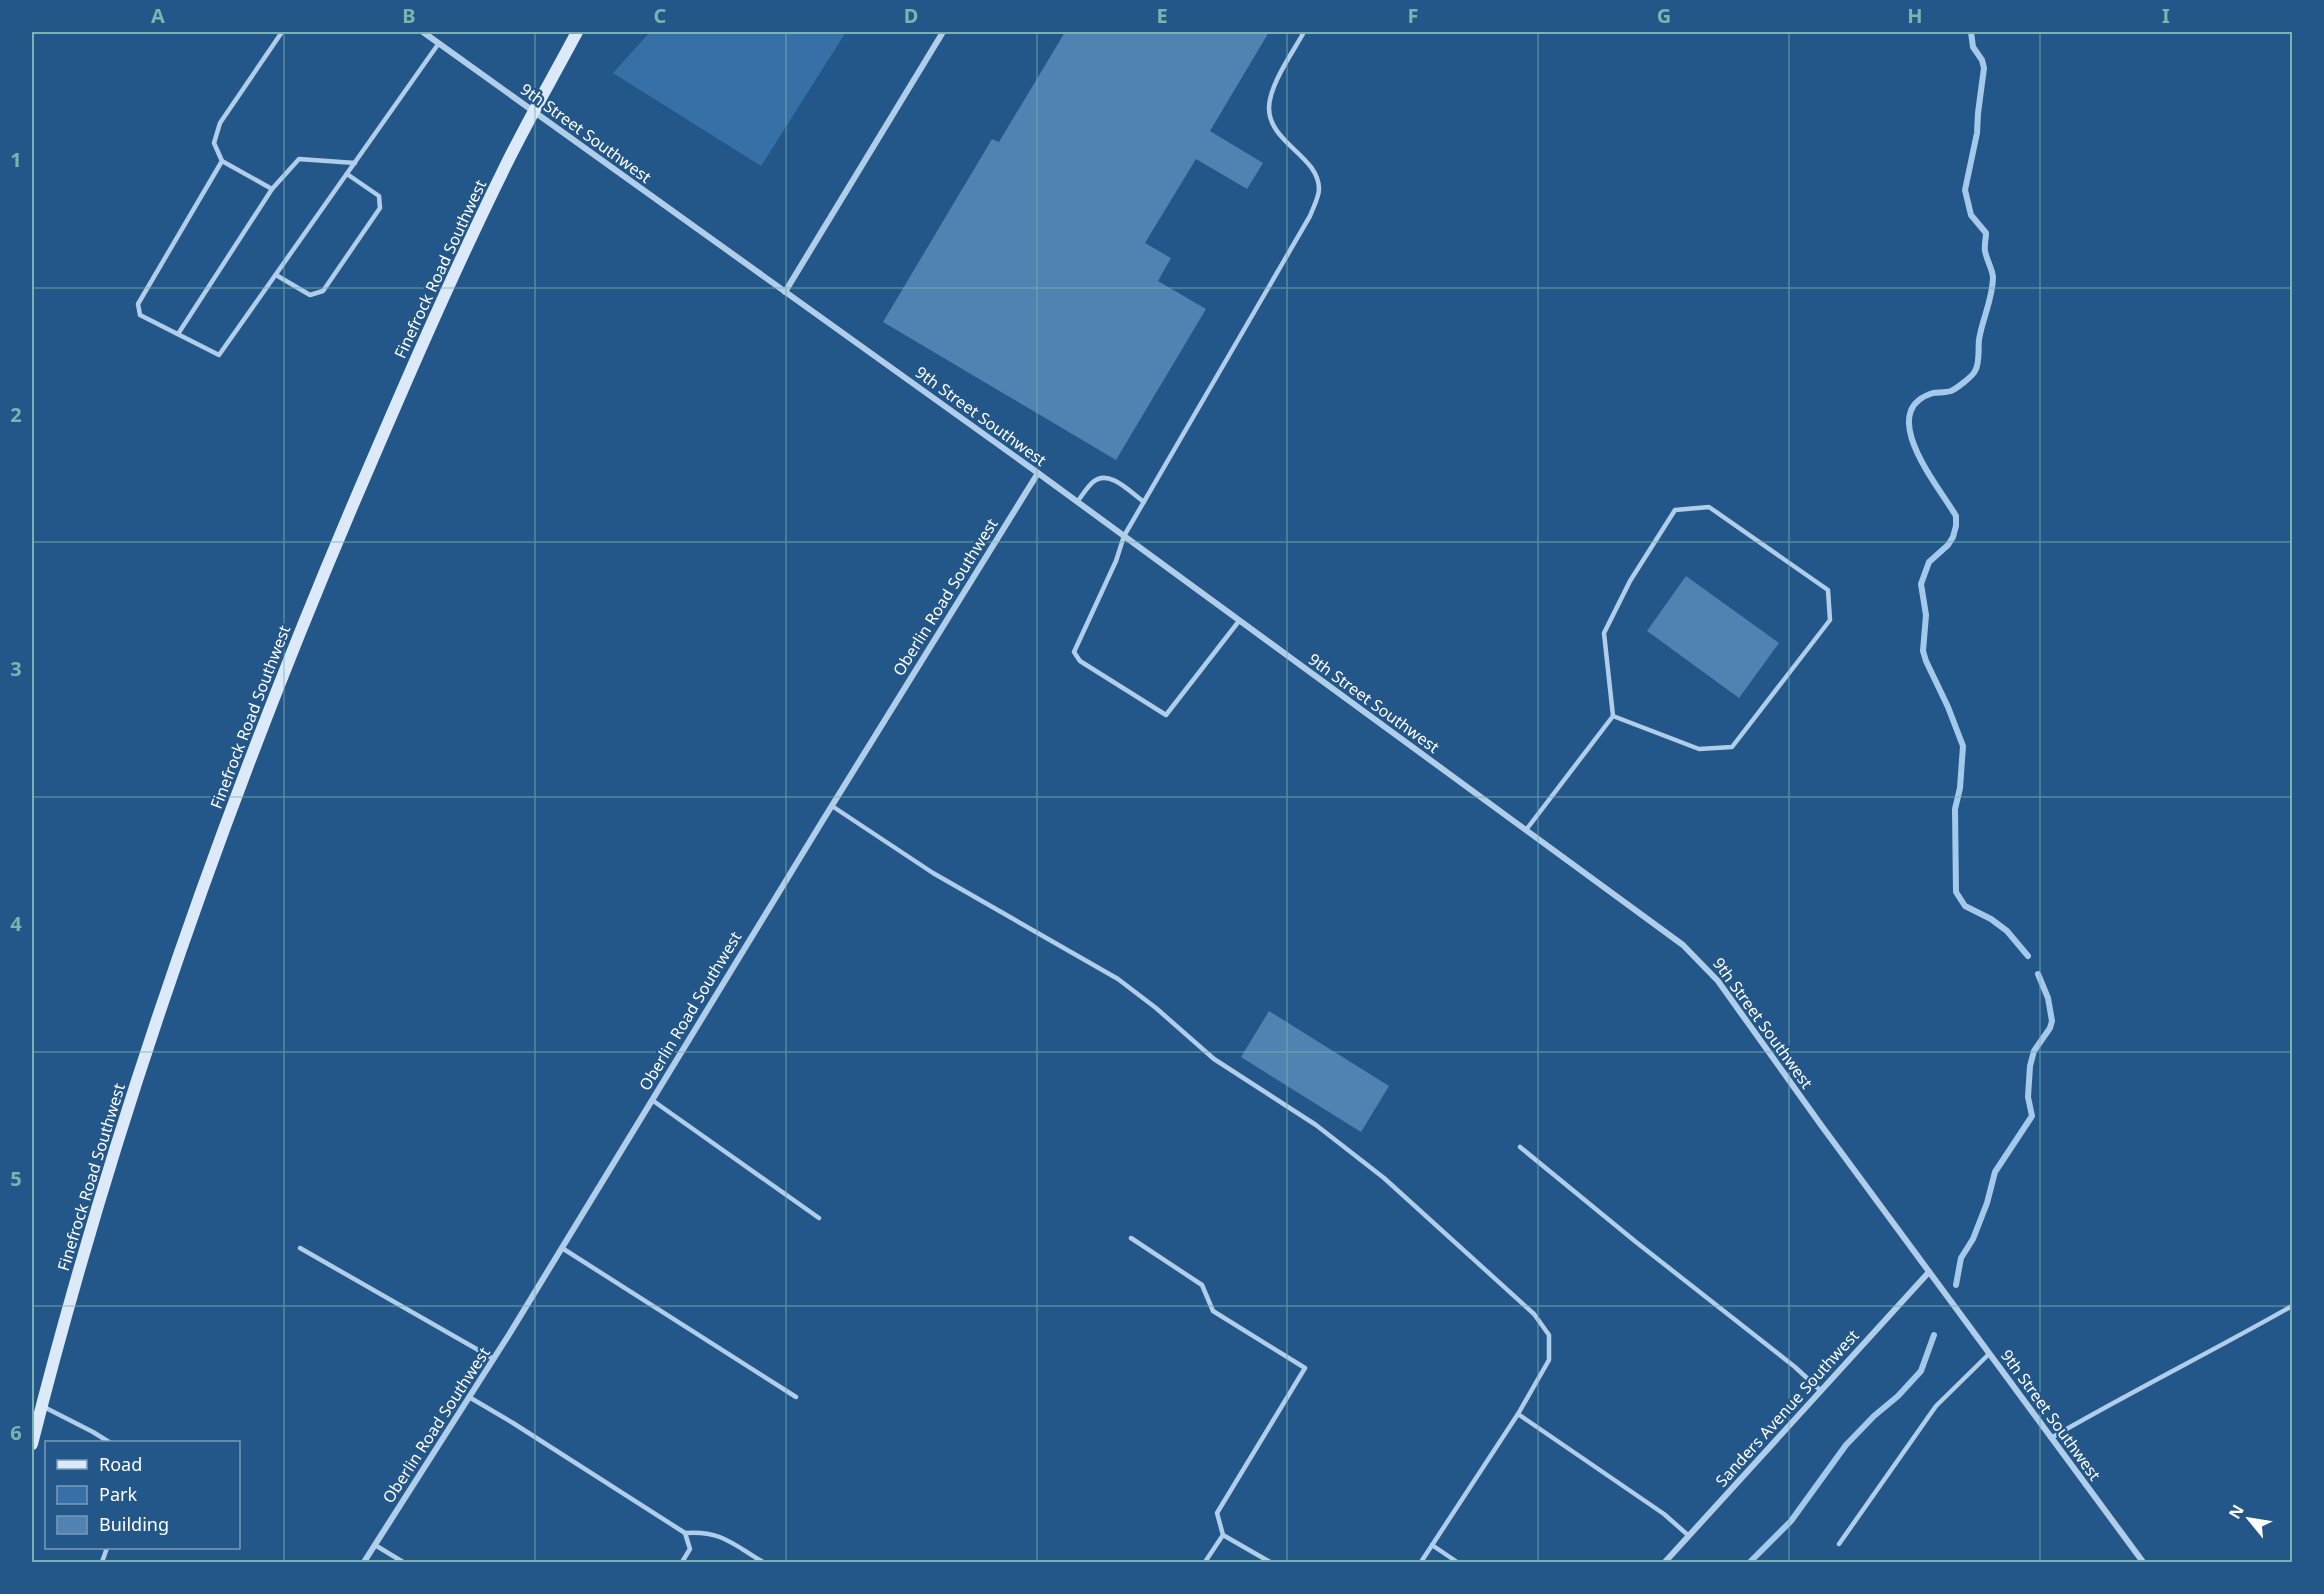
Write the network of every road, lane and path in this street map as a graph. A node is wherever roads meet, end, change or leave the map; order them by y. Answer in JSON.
{"nodes":[{"id":1,"x":282,"y":32,"type":"edge"},
{"id":2,"x":423,"y":32,"type":"edge"},
{"id":3,"x":576,"y":32,"type":"edge"},
{"id":4,"x":943,"y":32,"type":"edge"},
{"id":5,"x":1304,"y":32,"type":"edge"},
{"id":6,"x":439,"y":43,"type":"junction"},
{"id":7,"x":534,"y":112,"type":"junction"},
{"id":8,"x":222,"y":161,"type":"junction"},
{"id":9,"x":355,"y":163,"type":"junction"},
{"id":10,"x":347,"y":174,"type":"junction"},
{"id":11,"x":272,"y":189,"type":"junction"},
{"id":12,"x":276,"y":275,"type":"junction"},
{"id":13,"x":785,"y":292,"type":"junction"},
{"id":14,"x":178,"y":334,"type":"junction"},
{"id":15,"x":1038,"y":473,"type":"junction"},
{"id":16,"x":1077,"y":502,"type":"junction"},
{"id":17,"x":1144,"y":502,"type":"junction"},
{"id":18,"x":1124,"y":536,"type":"junction"},
{"id":19,"x":1239,"y":621,"type":"junction"},
{"id":20,"x":1612,"y":716,"type":"junction"},
{"id":21,"x":832,"y":806,"type":"junction"},
{"id":22,"x":1526,"y":830,"type":"junction"},
{"id":23,"x":652,"y":1100,"type":"junction"},
{"id":24,"x":1520,"y":1147,"type":"dead end"},
{"id":25,"x":819,"y":1218,"type":"dead end"},
{"id":26,"x":1131,"y":1238,"type":"dead end"},
{"id":27,"x":300,"y":1248,"type":"dead end"},
{"id":28,"x":562,"y":1248,"type":"junction"},
{"id":29,"x":1929,"y":1272,"type":"junction"},
{"id":30,"x":2292,"y":1306,"type":"edge"},
{"id":31,"x":1989,"y":1354,"type":"junction"},
{"id":32,"x":494,"y":1359,"type":"junction"},
{"id":33,"x":1821,"y":1391,"type":"junction"},
{"id":34,"x":469,"y":1397,"type":"junction"},
{"id":35,"x":796,"y":1397,"type":"dead end"},
{"id":36,"x":41,"y":1406,"type":"junction"},
{"id":37,"x":1518,"y":1414,"type":"junction"},
{"id":38,"x":2051,"y":1438,"type":"junction"},
{"id":39,"x":106,"y":1441,"type":"edge"},
{"id":40,"x":32,"y":1444,"type":"edge"},
{"id":41,"x":685,"y":1533,"type":"junction"},
{"id":42,"x":1223,"y":1535,"type":"junction"},
{"id":43,"x":1689,"y":1536,"type":"junction"},
{"id":44,"x":1839,"y":1544,"type":"dead end"},
{"id":45,"x":375,"y":1545,"type":"junction"},
{"id":46,"x":1432,"y":1545,"type":"junction"},
{"id":47,"x":364,"y":1563,"type":"edge"},
{"id":48,"x":403,"y":1563,"type":"edge"},
{"id":49,"x":682,"y":1563,"type":"edge"},
{"id":50,"x":763,"y":1563,"type":"edge"},
{"id":51,"x":1205,"y":1563,"type":"edge"},
{"id":52,"x":1270,"y":1563,"type":"edge"},
{"id":53,"x":1421,"y":1563,"type":"edge"},
{"id":54,"x":1457,"y":1563,"type":"edge"},
{"id":55,"x":1665,"y":1563,"type":"edge"},
{"id":56,"x":2143,"y":1563,"type":"edge"}],
"edges":[{"from":1,"to":8,"type":"lane"},
{"from":2,"to":6,"type":"street","name":"9th Street Southwest"},
{"from":3,"to":7,"type":"main road","name":"Finefrock Road Southwest"},
{"from":4,"to":13,"type":"street"},
{"from":5,"to":17,"type":"lane"},
{"from":6,"to":7,"type":"street","name":"9th Street Southwest"},
{"from":6,"to":9,"type":"lane"},
{"from":7,"to":13,"type":"street","name":"9th Street Southwest"},
{"from":7,"to":36,"type":"main road","name":"Finefrock Road Southwest"},
{"from":8,"to":11,"type":"lane"},
{"from":8,"to":14,"type":"lane"},
{"from":9,"to":10,"type":"lane"},
{"from":9,"to":11,"type":"lane"},
{"from":10,"to":12,"type":"lane"},
{"from":10,"to":12,"type":"lane"},
{"from":11,"to":14,"type":"lane"},
{"from":12,"to":14,"type":"lane"},
{"from":13,"to":15,"type":"street","name":"9th Street Southwest"},
{"from":15,"to":16,"type":"street","name":"9th Street Southwest"},
{"from":15,"to":21,"type":"street","name":"Oberlin Road Southwest"},
{"from":16,"to":17,"type":"lane"},
{"from":16,"to":18,"type":"street","name":"9th Street Southwest"},
{"from":17,"to":18,"type":"lane"},
{"from":18,"to":19,"type":"street","name":"9th Street Southwest"},
{"from":18,"to":19,"type":"lane"},
{"from":19,"to":22,"type":"street","name":"9th Street Southwest"},
{"from":20,"to":20,"type":"lane"},
{"from":20,"to":22,"type":"lane"},
{"from":21,"to":23,"type":"street","name":"Oberlin Road Southwest"},
{"from":21,"to":37,"type":"lane"},
{"from":22,"to":29,"type":"street","name":"9th Street Southwest"},
{"from":23,"to":25,"type":"lane"},
{"from":23,"to":28,"type":"street","name":"Oberlin Road Southwest"},
{"from":24,"to":33,"type":"lane"},
{"from":26,"to":42,"type":"lane"},
{"from":27,"to":32,"type":"lane"},
{"from":28,"to":32,"type":"street","name":"Oberlin Road Southwest"},
{"from":28,"to":35,"type":"lane"},
{"from":29,"to":31,"type":"street","name":"9th Street Southwest"},
{"from":29,"to":33,"type":"street","name":"Sanders Avenue Southwest"},
{"from":30,"to":38,"type":"lane"},
{"from":31,"to":38,"type":"street","name":"9th Street Southwest"},
{"from":31,"to":44,"type":"lane"},
{"from":32,"to":34,"type":"street","name":"Oberlin Road Southwest"},
{"from":33,"to":43,"type":"street","name":"Sanders Avenue Southwest"},
{"from":34,"to":41,"type":"lane"},
{"from":34,"to":45,"type":"street","name":"Oberlin Road Southwest"},
{"from":36,"to":39,"type":"lane"},
{"from":36,"to":40,"type":"main road","name":"Finefrock Road Southwest"},
{"from":37,"to":43,"type":"lane"},
{"from":37,"to":46,"type":"lane"},
{"from":38,"to":56,"type":"street","name":"9th Street Southwest"},
{"from":41,"to":49,"type":"lane"},
{"from":41,"to":50,"type":"lane"},
{"from":42,"to":51,"type":"lane"},
{"from":42,"to":52,"type":"lane"},
{"from":43,"to":55,"type":"street","name":"Sanders Avenue Southwest"},
{"from":45,"to":47,"type":"street","name":"Oberlin Road Southwest"},
{"from":45,"to":48,"type":"lane"},
{"from":46,"to":53,"type":"lane"},
{"from":46,"to":54,"type":"lane"}]}
